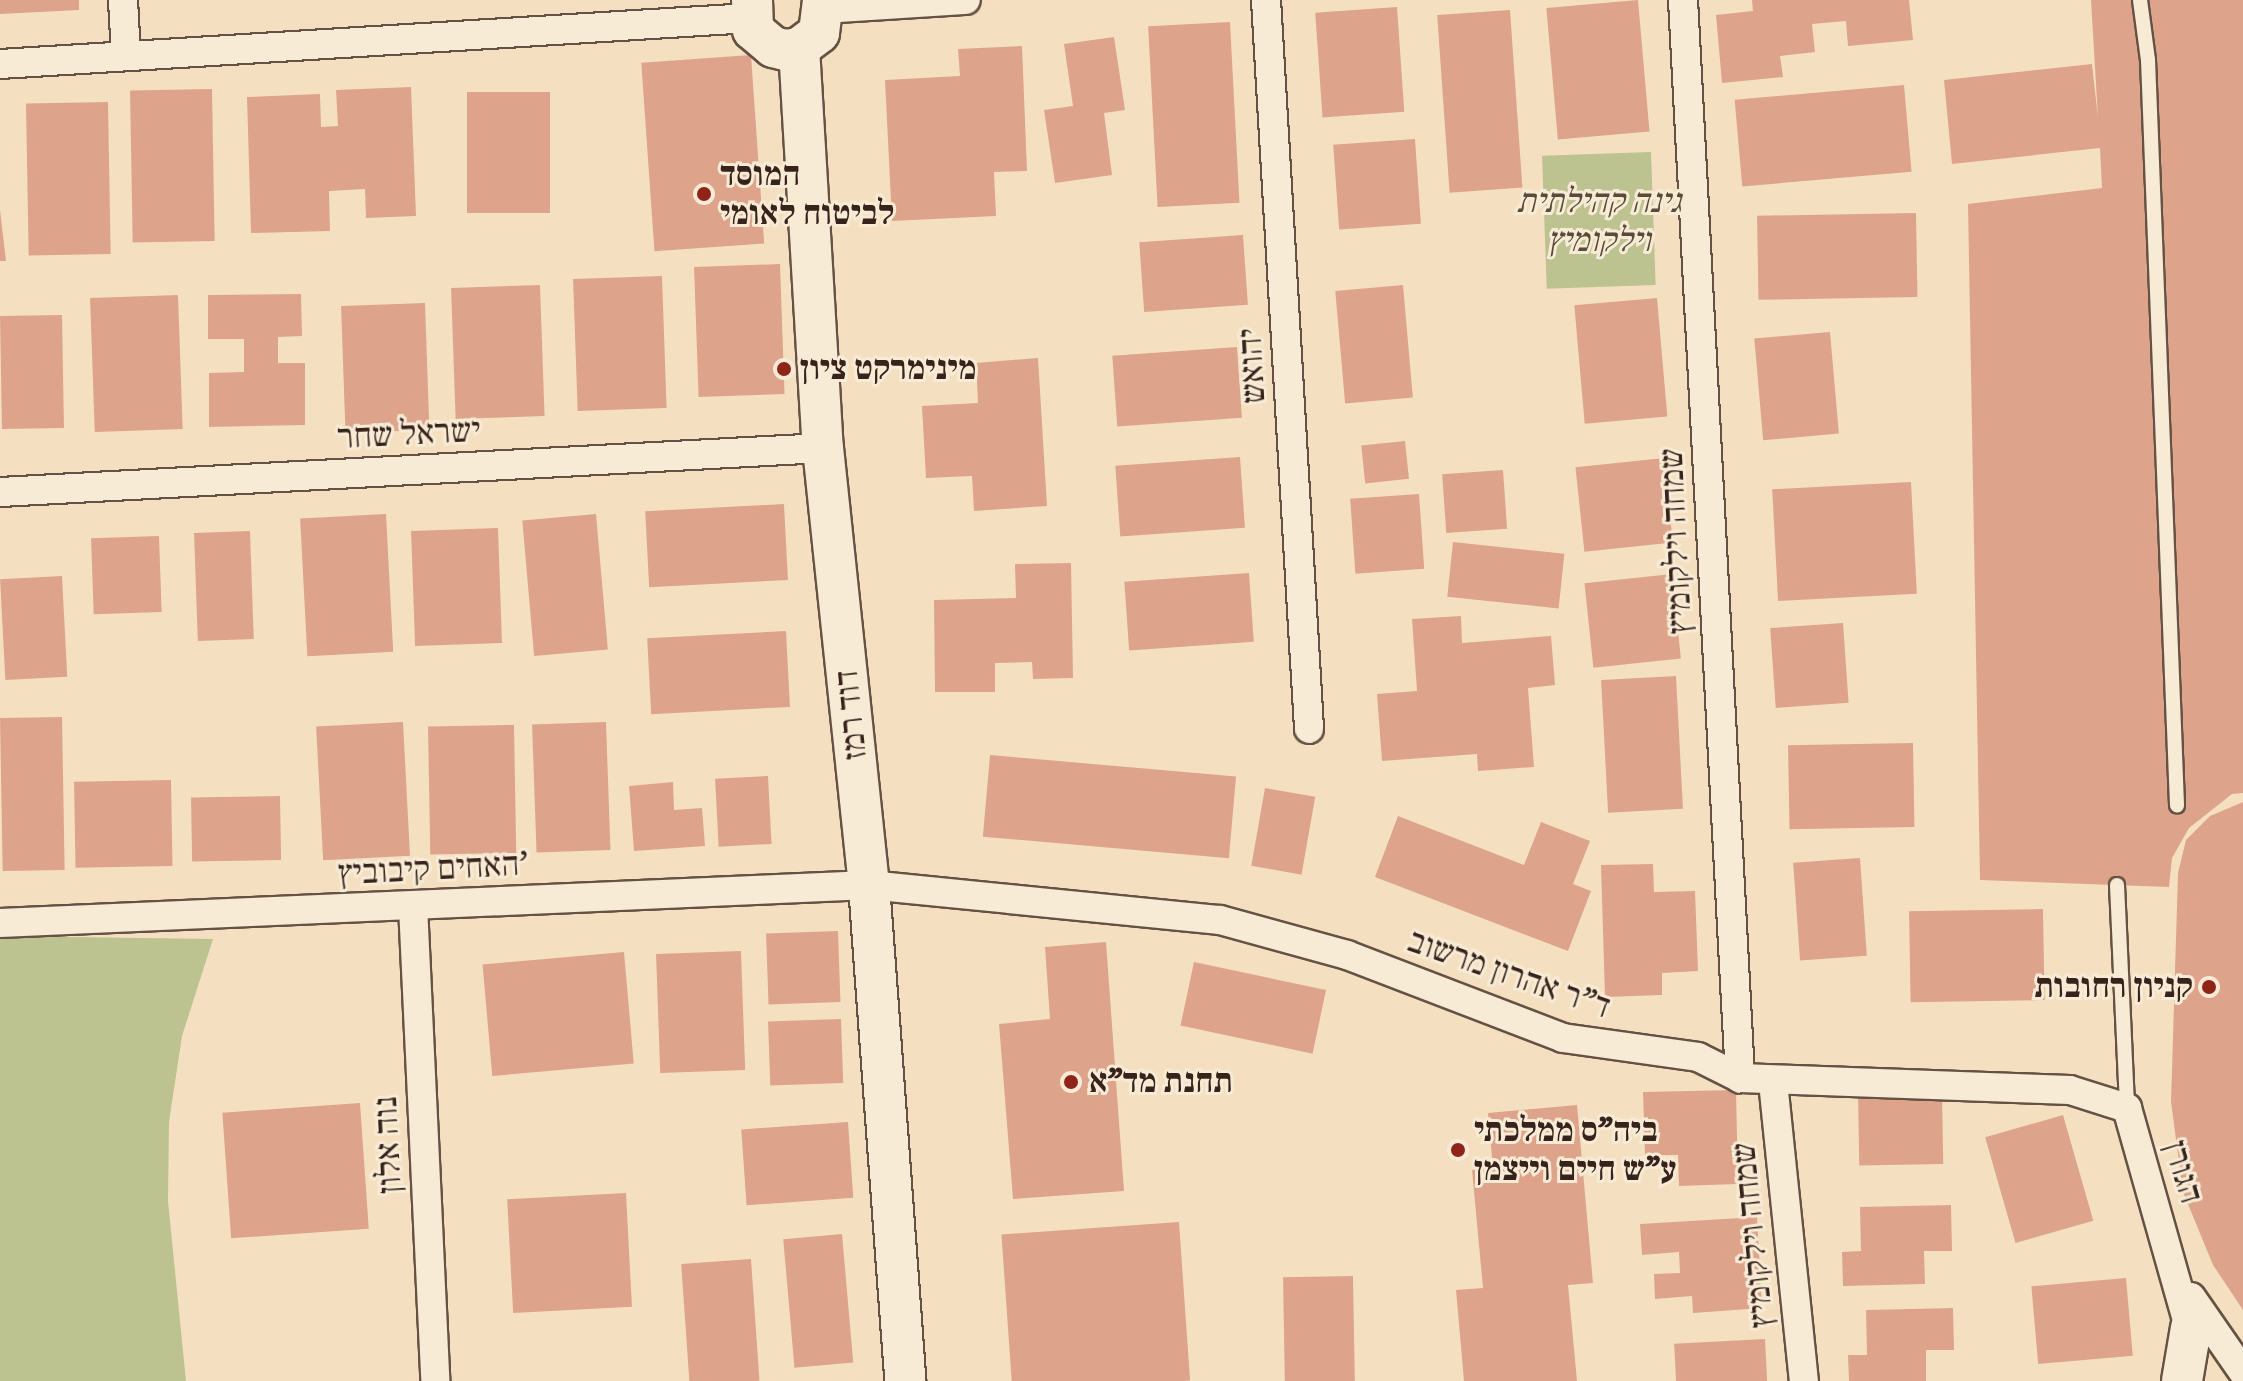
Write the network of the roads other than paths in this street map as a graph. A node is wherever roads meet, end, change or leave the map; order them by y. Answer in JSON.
{"nodes":[{"id":1,"x":123,"y":0,"type":"edge"},
{"id":2,"x":966,"y":0,"type":"edge"},
{"id":3,"x":1266,"y":0,"type":"edge"},
{"id":4,"x":1683,"y":0,"type":"edge"},
{"id":5,"x":2140,"y":0,"type":"edge"},
{"id":6,"x":824,"y":5,"type":"edge"},
{"id":7,"x":751,"y":9,"type":"edge"},
{"id":8,"x":799,"y":48,"type":"junction"},
{"id":9,"x":126,"y":56,"type":"junction"},
{"id":10,"x":0,"y":64,"type":"edge"},
{"id":11,"x":823,"y":448,"type":"junction"},
{"id":12,"x":0,"y":492,"type":"edge"},
{"id":13,"x":1309,"y":729,"type":"dead end"},
{"id":14,"x":2177,"y":805,"type":"dead end"},
{"id":15,"x":869,"y":885,"type":"junction"},
{"id":16,"x":2117,"y":885,"type":"dead end"},
{"id":17,"x":413,"y":906,"type":"junction"},
{"id":18,"x":0,"y":923,"type":"edge"},
{"id":19,"x":1740,"y":1078,"type":"junction"},
{"id":20,"x":1773,"y":1082,"type":"junction"},
{"id":21,"x":2127,"y":1108,"type":"junction"},
{"id":22,"x":2172,"y":1257,"type":"junction"},
{"id":23,"x":2191,"y":1328,"type":"junction"},
{"id":24,"x":2243,"y":1372,"type":"edge"},
{"id":25,"x":435,"y":1381,"type":"edge"},
{"id":26,"x":905,"y":1381,"type":"edge"},
{"id":27,"x":1804,"y":1381,"type":"edge"},
{"id":28,"x":2182,"y":1381,"type":"edge"},
{"id":29,"x":2201,"y":1381,"type":"edge"}],
"edges":[{"from":1,"to":9,"type":"street"},
{"from":2,"to":6,"type":"street"},
{"from":3,"to":13,"type":"street","name":"יהואש"},
{"from":4,"to":19,"type":"street","name":"שמחה וילקומיץ"},
{"from":5,"to":14,"type":"lane"},
{"from":6,"to":8,"type":"street"},
{"from":7,"to":8,"type":"street"},
{"from":7,"to":9,"type":"street"},
{"from":8,"to":11,"type":"street","name":"דוד רמז"},
{"from":9,"to":10,"type":"street"},
{"from":11,"to":12,"type":"street","name":"ישראל שחר"},
{"from":11,"to":15,"type":"street","name":"דוד רמז"},
{"from":15,"to":17,"type":"street","name":"האחים קיבוביץ'"},
{"from":15,"to":19,"type":"street","name":"ד\"ר אהרון מרשוב"},
{"from":15,"to":26,"type":"street","name":"דוד רמז"},
{"from":16,"to":21,"type":"lane"},
{"from":17,"to":18,"type":"street","name":"האחים קיבוביץ'"},
{"from":17,"to":25,"type":"street","name":"נוה אלון"},
{"from":19,"to":20,"type":"street","name":"ד\"ר אהרון מרשוב"},
{"from":20,"to":21,"type":"street","name":"ד\"ר אהרון מרשוב"},
{"from":20,"to":27,"type":"street","name":"שמחה וילקומיץ"},
{"from":21,"to":22,"type":"street","name":"הגורן"},
{"from":22,"to":23,"type":"street","name":"הגורן"},
{"from":22,"to":24,"type":"street","name":"הגורן"},
{"from":23,"to":28,"type":"street"},
{"from":23,"to":29,"type":"street","name":"הגורן"}]}
